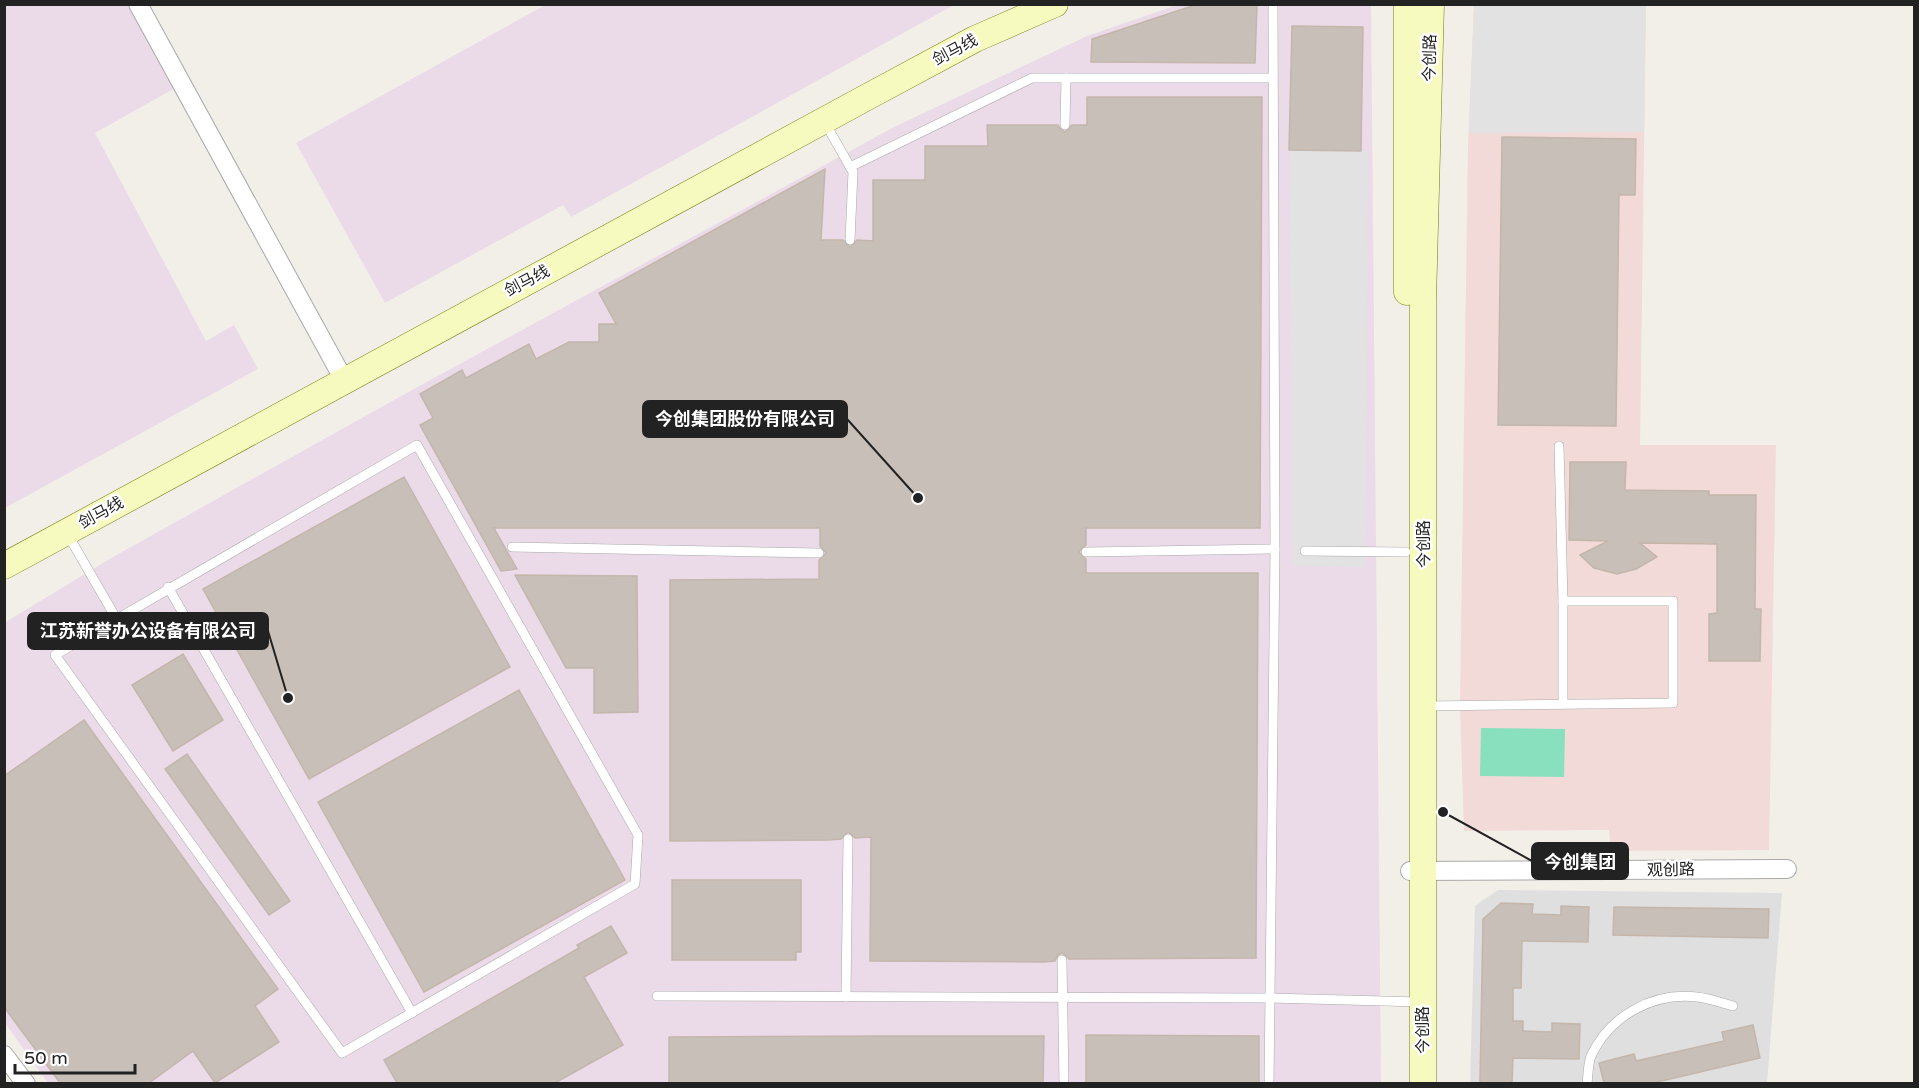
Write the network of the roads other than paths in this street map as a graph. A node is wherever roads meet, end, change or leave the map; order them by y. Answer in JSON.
{"nodes":[{"id":1,"x":138,"y":4,"type":"edge"},
{"id":2,"x":1055,"y":4,"type":"edge"},
{"id":3,"x":1273,"y":4,"type":"edge"},
{"id":4,"x":1407,"y":4,"type":"edge"},
{"id":5,"x":1431,"y":4,"type":"edge"},
{"id":6,"x":1066,"y":78,"type":"junction"},
{"id":7,"x":1273,"y":78,"type":"junction"},
{"id":8,"x":824,"y":120,"type":"junction"},
{"id":9,"x":1065,"y":125,"type":"dead end"},
{"id":10,"x":850,"y":167,"type":"junction"},
{"id":11,"x":850,"y":240,"type":"dead end"},
{"id":12,"x":344,"y":381,"type":"junction"},
{"id":13,"x":1559,"y":446,"type":"dead end"},
{"id":14,"x":66,"y":532,"type":"junction"},
{"id":15,"x":512,"y":548,"type":"dead end"},
{"id":16,"x":1275,"y":549,"type":"junction"},
{"id":17,"x":1305,"y":551,"type":"dead end"},
{"id":18,"x":1086,"y":552,"type":"dead end"},
{"id":19,"x":1406,"y":552,"type":"junction"},
{"id":20,"x":819,"y":553,"type":"dead end"},
{"id":21,"x":4,"y":566,"type":"edge"},
{"id":22,"x":168,"y":587,"type":"junction"},
{"id":23,"x":1563,"y":602,"type":"junction"},
{"id":24,"x":116,"y":618,"type":"junction"},
{"id":25,"x":1563,"y":703,"type":"junction"},
{"id":26,"x":1424,"y":706,"type":"junction"},
{"id":27,"x":848,"y":839,"type":"dead end"},
{"id":28,"x":1787,"y":869,"type":"dead end"},
{"id":29,"x":1417,"y":872,"type":"junction"},
{"id":30,"x":1062,"y":960,"type":"dead end"},
{"id":31,"x":657,"y":996,"type":"dead end"},
{"id":32,"x":846,"y":997,"type":"junction"},
{"id":33,"x":1062,"y":997,"type":"junction"},
{"id":34,"x":1269,"y":998,"type":"junction"},
{"id":35,"x":1417,"y":1002,"type":"junction"},
{"id":36,"x":1733,"y":1006,"type":"dead end"},
{"id":37,"x":412,"y":1013,"type":"junction"},
{"id":38,"x":4,"y":1055,"type":"edge"},
{"id":39,"x":26,"y":1083,"type":"edge"},
{"id":40,"x":1064,"y":1083,"type":"edge"},
{"id":41,"x":1269,"y":1083,"type":"edge"},
{"id":42,"x":1409,"y":1083,"type":"edge"},
{"id":43,"x":1423,"y":1083,"type":"edge"},
{"id":44,"x":1587,"y":1083,"type":"edge"}],
"edges":[{"from":1,"to":12,"type":"street"},
{"from":2,"to":8,"type":"main road","name":"剑马线"},
{"from":3,"to":7,"type":"lane"},
{"from":4,"to":19,"type":"main road","name":"今创路"},
{"from":5,"to":26,"type":"main road","name":"今创路"},
{"from":6,"to":7,"type":"lane"},
{"from":6,"to":9,"type":"lane"},
{"from":6,"to":10,"type":"lane"},
{"from":7,"to":16,"type":"lane"},
{"from":8,"to":10,"type":"lane"},
{"from":8,"to":12,"type":"main road","name":"剑马线"},
{"from":10,"to":11,"type":"lane"},
{"from":12,"to":14,"type":"main road","name":"剑马线"},
{"from":13,"to":23,"type":"lane"},
{"from":14,"to":21,"type":"main road","name":"剑马线"},
{"from":14,"to":24,"type":"lane"},
{"from":15,"to":20,"type":"lane"},
{"from":16,"to":18,"type":"lane"},
{"from":16,"to":34,"type":"lane"},
{"from":17,"to":19,"type":"lane"},
{"from":19,"to":29,"type":"main road","name":"今创路"},
{"from":22,"to":24,"type":"lane"},
{"from":22,"to":37,"type":"lane"},
{"from":22,"to":37,"type":"lane"},
{"from":23,"to":25,"type":"lane"},
{"from":23,"to":25,"type":"lane"},
{"from":24,"to":37,"type":"lane"},
{"from":25,"to":26,"type":"lane"},
{"from":26,"to":29,"type":"main road","name":"今创路"},
{"from":27,"to":32,"type":"lane"},
{"from":28,"to":29,"type":"street","name":"观创路"},
{"from":29,"to":35,"type":"main road","name":"今创路"},
{"from":30,"to":33,"type":"lane"},
{"from":31,"to":32,"type":"lane"},
{"from":32,"to":33,"type":"lane"},
{"from":33,"to":34,"type":"lane"},
{"from":33,"to":40,"type":"lane"},
{"from":34,"to":35,"type":"lane"},
{"from":34,"to":41,"type":"lane"},
{"from":35,"to":42,"type":"main road","name":"今创路"},
{"from":35,"to":43,"type":"main road","name":"今创路"},
{"from":36,"to":44,"type":"lane"},
{"from":38,"to":39,"type":"street"}]}
